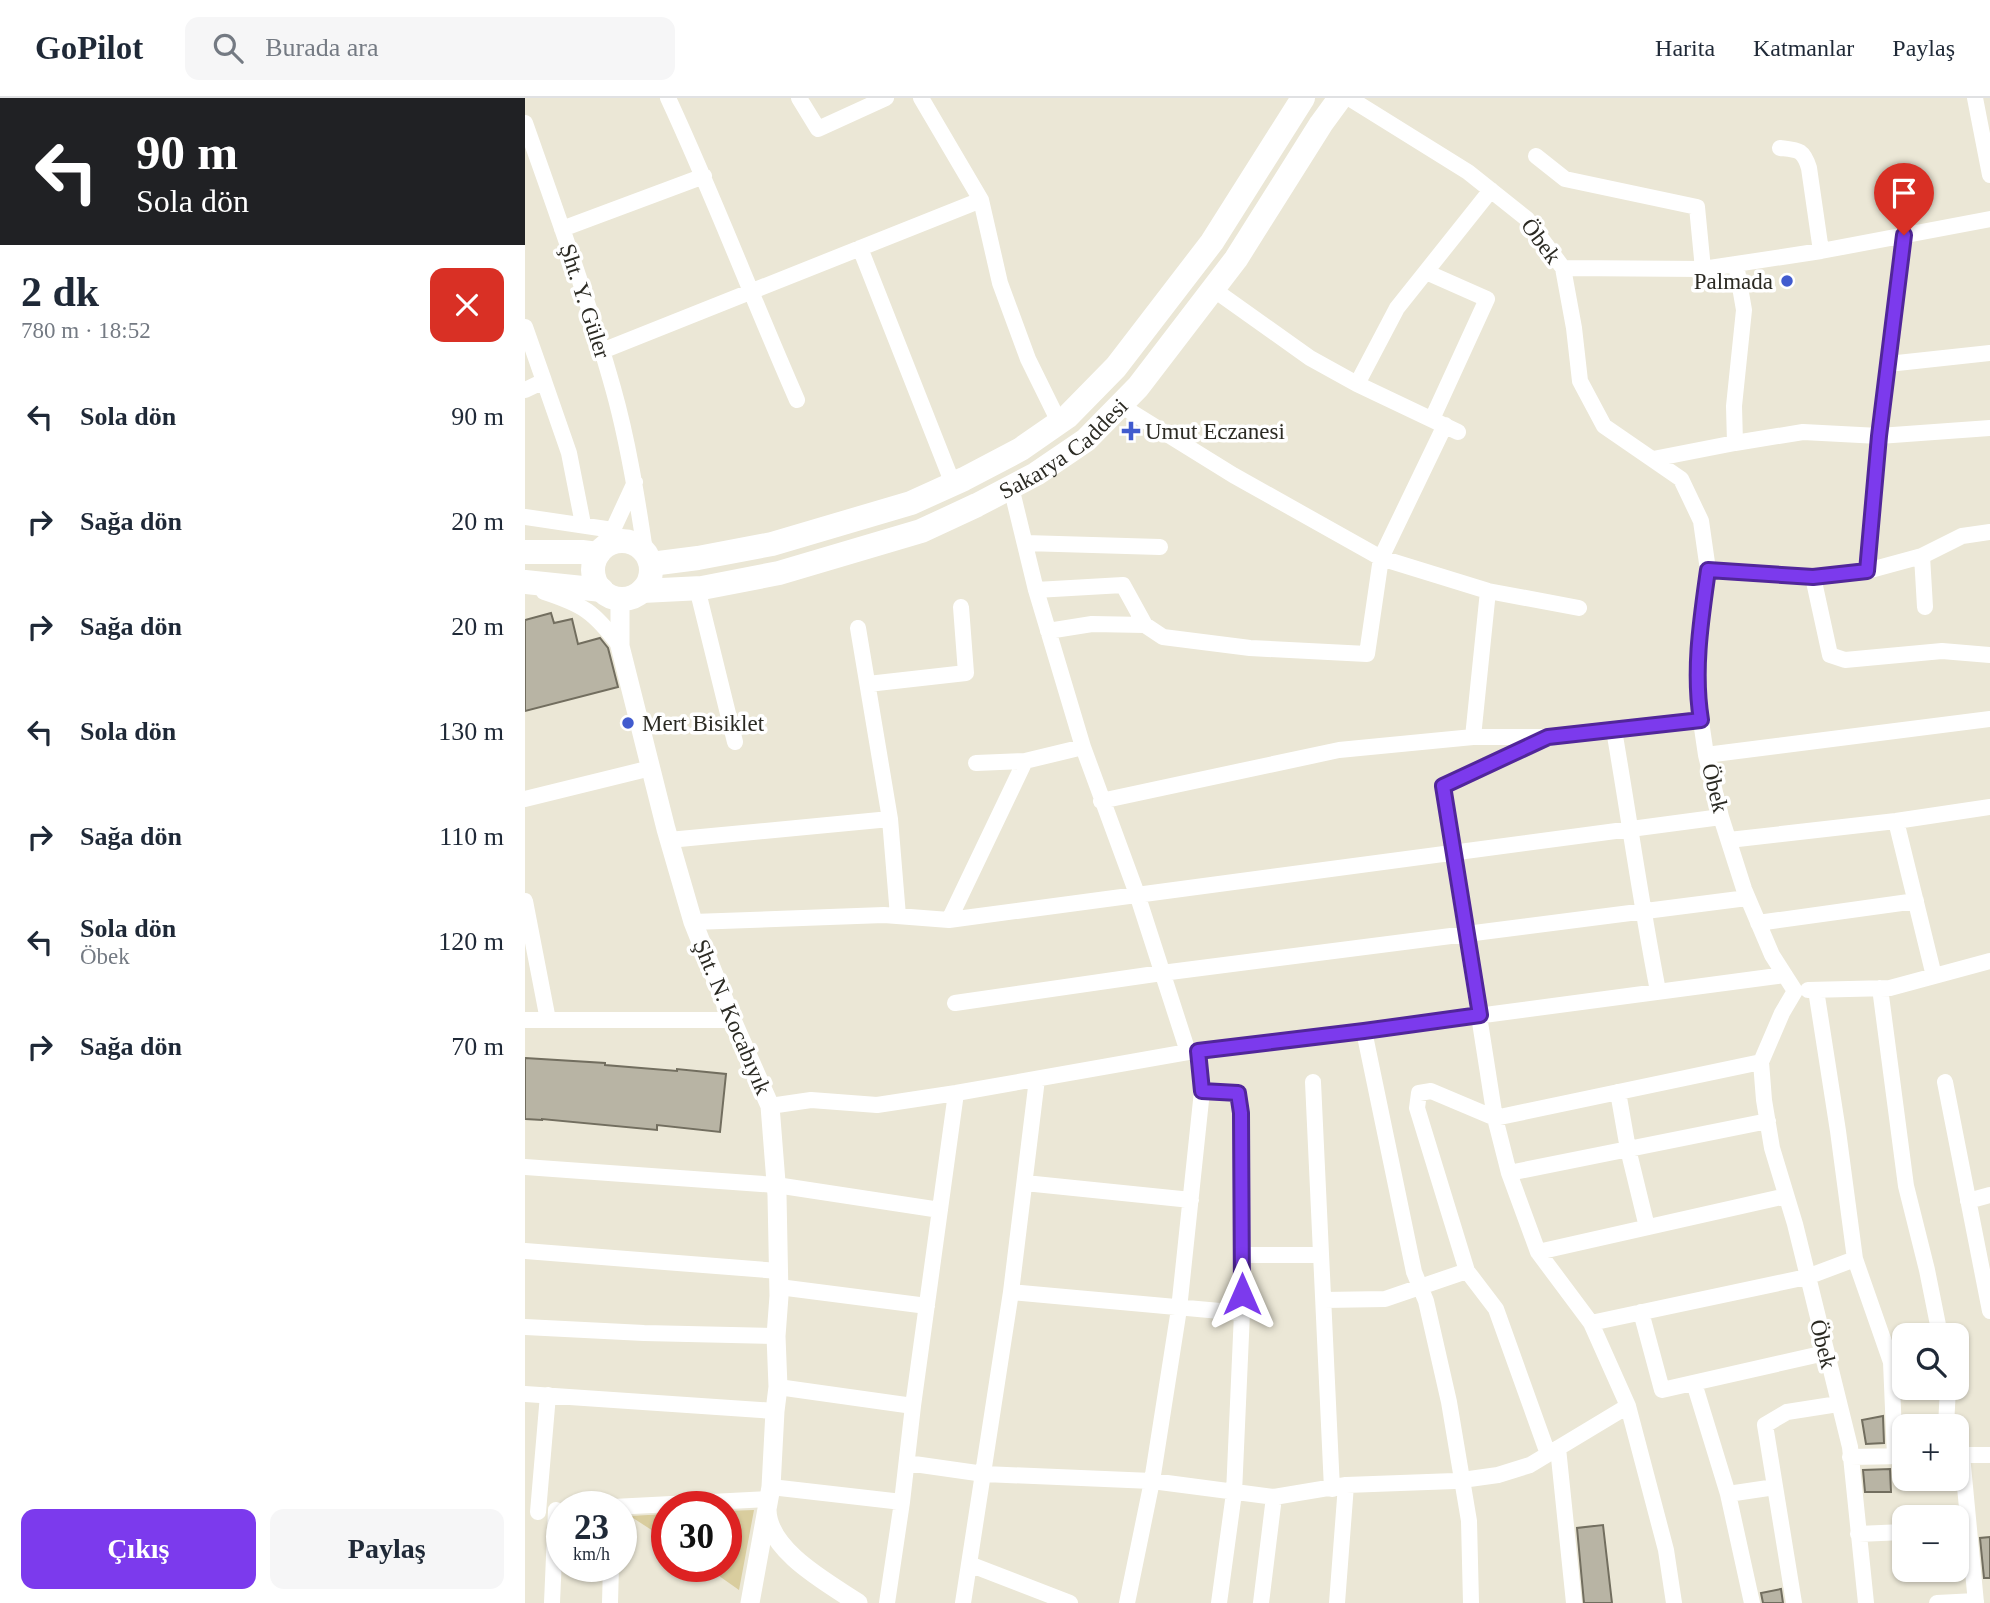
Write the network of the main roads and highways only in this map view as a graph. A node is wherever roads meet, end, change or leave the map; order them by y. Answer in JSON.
{"nodes":[{"id":1,"x":1303,"y":98,"type":"edge"},
{"id":2,"x":1340,"y":98,"type":"edge"},
{"id":3,"x":605,"y":543,"type":"junction"},
{"id":4,"x":525,"y":552,"type":"edge"},
{"id":5,"x":648,"y":558,"type":"junction"},
{"id":6,"x":525,"y":584,"type":"edge"},
{"id":7,"x":621,"y":594,"type":"junction"}],
"edges":[{"from":1,"to":5,"type":"main road","name":"Sakarya Caddesi"},
{"from":2,"to":7,"type":"main road","name":"Sakarya Caddesi"},
{"from":3,"to":4,"type":"main road"},
{"from":3,"to":5,"type":"main road"},
{"from":3,"to":7,"type":"main road"},
{"from":5,"to":7,"type":"main road"},
{"from":6,"to":7,"type":"main road","name":"Sakarya Caddesi"}]}
